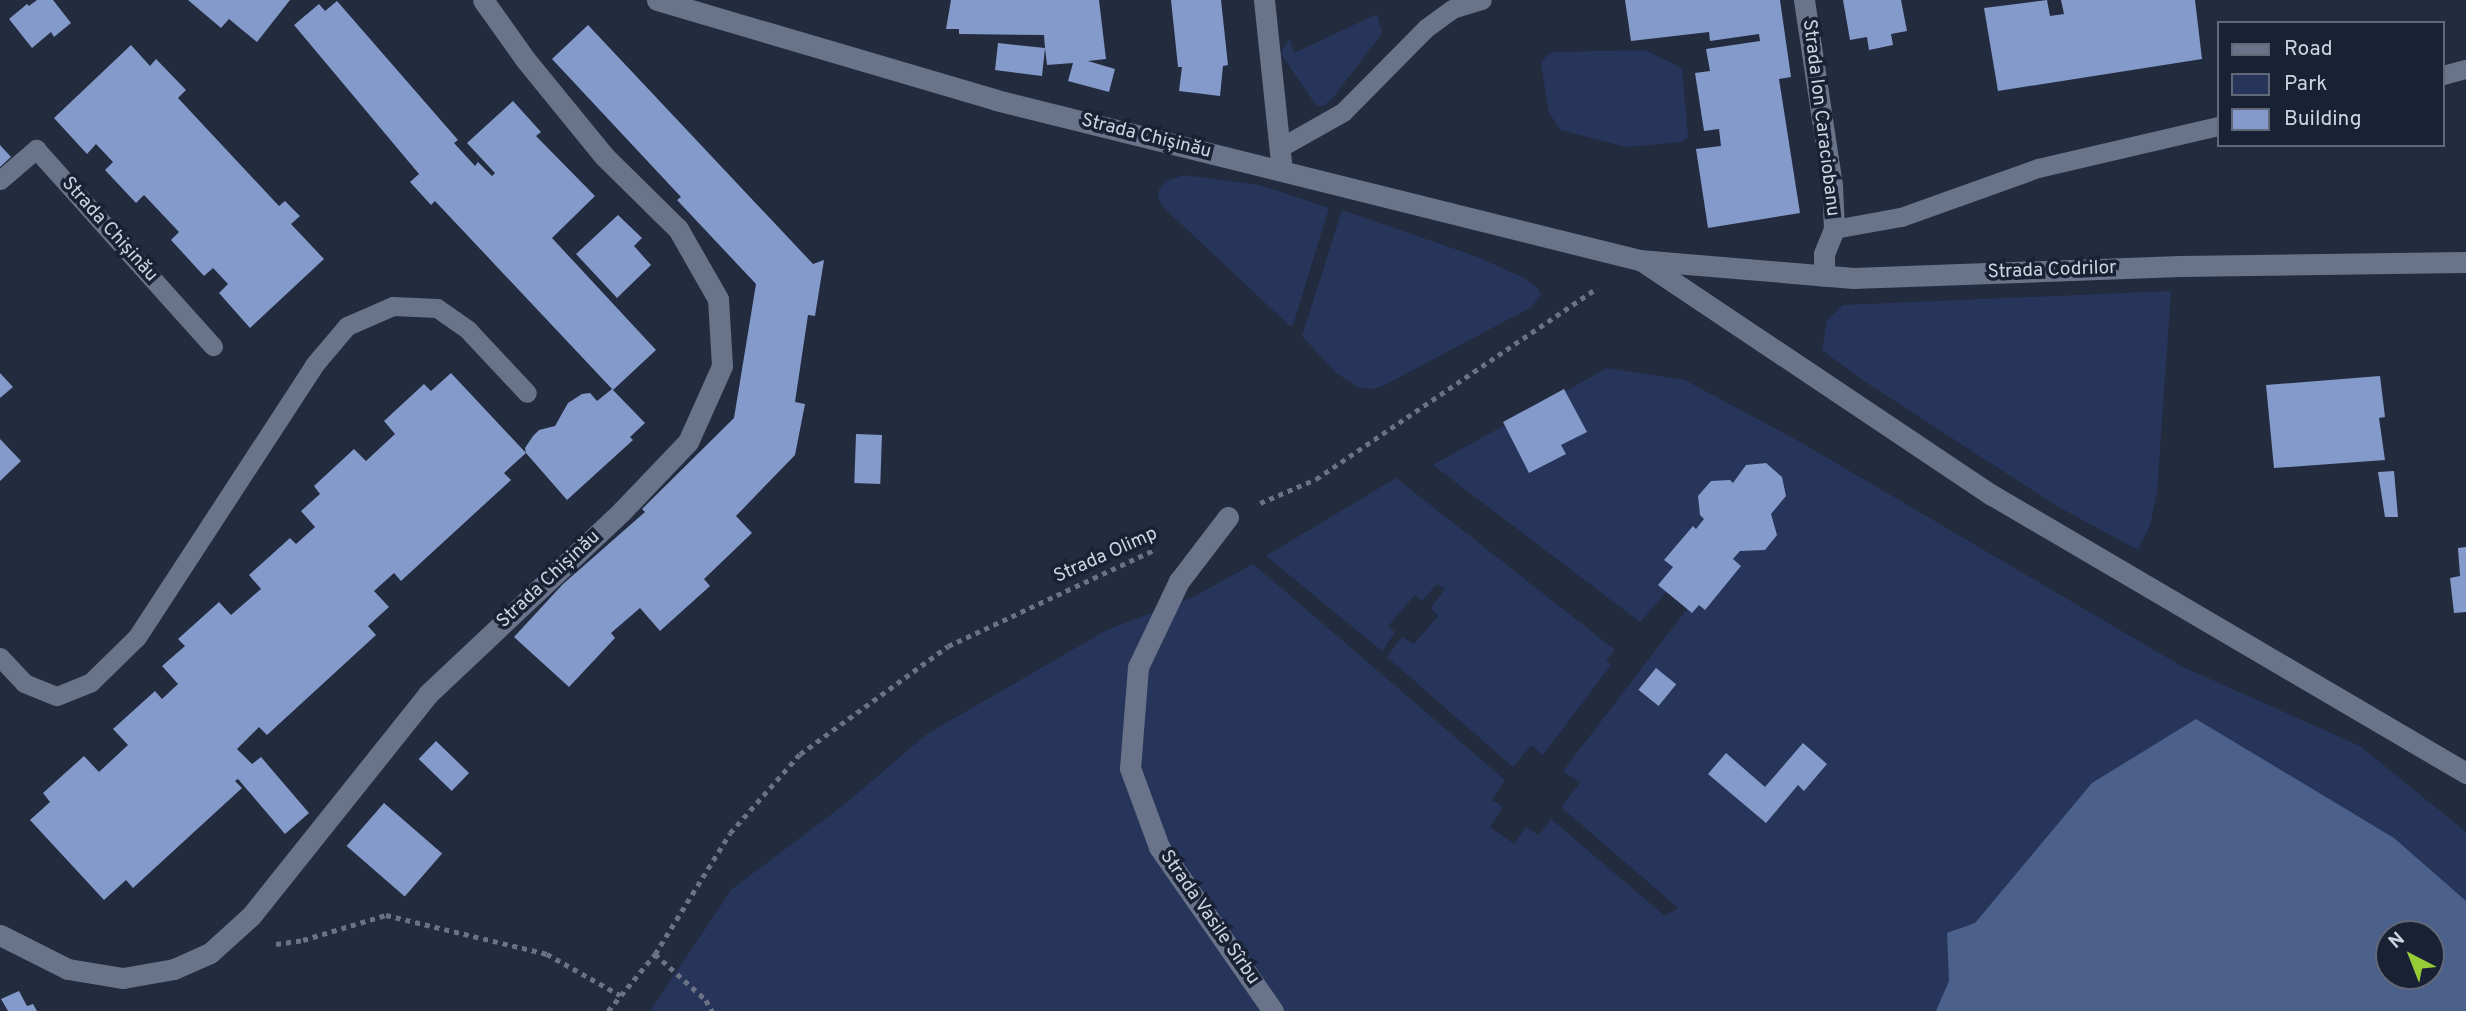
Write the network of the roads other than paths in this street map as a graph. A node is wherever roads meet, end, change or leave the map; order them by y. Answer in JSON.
{"nodes":[{"id":1,"x":483,"y":0,"type":"edge"},
{"id":2,"x":657,"y":0,"type":"edge"},
{"id":3,"x":1264,"y":0,"type":"edge"},
{"id":4,"x":1482,"y":0,"type":"edge"},
{"id":5,"x":1804,"y":0,"type":"edge"},
{"id":6,"x":2466,"y":69,"type":"edge"},
{"id":7,"x":2445,"y":74,"type":"edge"},
{"id":8,"x":2218,"y":126,"type":"edge"},
{"id":9,"x":1281,"y":147,"type":"junction"},
{"id":10,"x":1282,"y":170,"type":"junction"},
{"id":11,"x":0,"y":180,"type":"edge"},
{"id":12,"x":1834,"y":229,"type":"junction"},
{"id":13,"x":1639,"y":260,"type":"junction"},
{"id":14,"x":2466,"y":262,"type":"edge"},
{"id":15,"x":1824,"y":276,"type":"junction"},
{"id":16,"x":213,"y":346,"type":"dead end"},
{"id":17,"x":527,"y":393,"type":"dead end"},
{"id":18,"x":1228,"y":517,"type":"road end"},
{"id":19,"x":0,"y":657,"type":"edge"},
{"id":20,"x":2466,"y":773,"type":"edge"},
{"id":21,"x":0,"y":935,"type":"edge"},
{"id":22,"x":1273,"y":1011,"type":"edge"}],
"edges":[{"from":1,"to":21,"type":"street","name":"Strada Chișinău"},
{"from":2,"to":10,"type":"street","name":"Strada Chișinău"},
{"from":3,"to":9,"type":"street"},
{"from":4,"to":9,"type":"lane"},
{"from":5,"to":12,"type":"street","name":"Strada Ion Caraciobanu"},
{"from":6,"to":7,"type":"lane"},
{"from":8,"to":12,"type":"lane"},
{"from":9,"to":10,"type":"street"},
{"from":10,"to":13,"type":"street","name":"Strada Chișinău"},
{"from":11,"to":16,"type":"lane","name":"Strada Chișinău"},
{"from":12,"to":15,"type":"street","name":"Strada Ion Caraciobanu"},
{"from":13,"to":15,"type":"street","name":"Strada Codrilor"},
{"from":13,"to":20,"type":"street"},
{"from":14,"to":15,"type":"street","name":"Strada Codrilor"},
{"from":17,"to":19,"type":"lane"},
{"from":18,"to":22,"type":"street","name":"Strada Vasile Sîrbu"}]}
